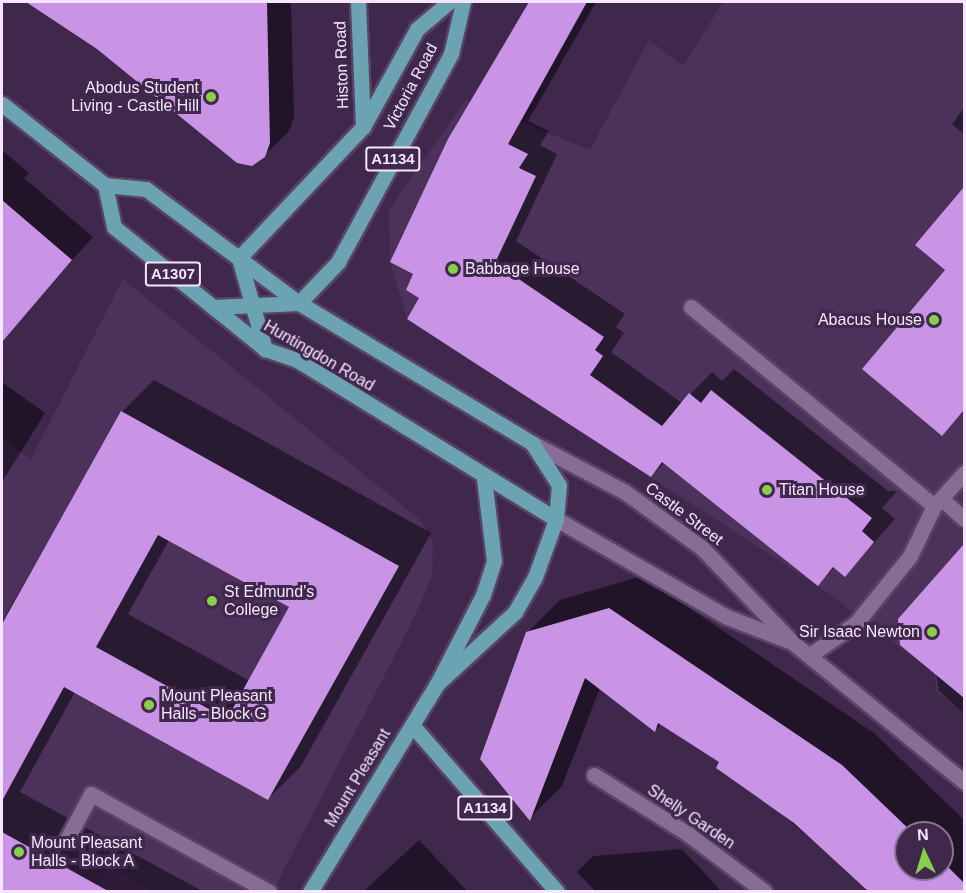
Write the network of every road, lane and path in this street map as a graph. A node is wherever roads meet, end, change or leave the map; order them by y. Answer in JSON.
{"nodes":[{"id":1,"x":358,"y":2,"type":"edge"},
{"id":2,"x":449,"y":2,"type":"edge"},
{"id":3,"x":463,"y":2,"type":"edge"},
{"id":4,"x":2,"y":104,"type":"edge"},
{"id":5,"x":363,"y":127,"type":"junction"},
{"id":6,"x":105,"y":184,"type":"junction"},
{"id":7,"x":239,"y":258,"type":"junction"},
{"id":8,"x":299,"y":303,"type":"junction"},
{"id":9,"x":253,"y":305,"type":"junction"},
{"id":10,"x":213,"y":307,"type":"junction"},
{"id":11,"x":691,"y":307,"type":"dead end"},
{"id":12,"x":265,"y":348,"type":"junction"},
{"id":13,"x":532,"y":443,"type":"junction"},
{"id":14,"x":964,"y":473,"type":"edge"},
{"id":15,"x":484,"y":478,"type":"junction"},
{"id":16,"x":938,"y":503,"type":"junction"},
{"id":17,"x":556,"y":519,"type":"junction"},
{"id":18,"x":964,"y":519,"type":"edge"},
{"id":19,"x":792,"y":642,"type":"junction"},
{"id":20,"x":810,"y":655,"type":"junction"},
{"id":21,"x":437,"y":684,"type":"junction"},
{"id":22,"x":412,"y":725,"type":"junction"},
{"id":23,"x":594,"y":775,"type":"dead end"},
{"id":24,"x":964,"y":782,"type":"edge"},
{"id":25,"x":67,"y":839,"type":"dead end"},
{"id":26,"x":268,"y":891,"type":"edge"},
{"id":27,"x":310,"y":891,"type":"edge"},
{"id":28,"x":557,"y":891,"type":"edge"},
{"id":29,"x":765,"y":891,"type":"edge"}],
"edges":[{"from":1,"to":5,"type":"main road","name":"Histon Road"},
{"from":2,"to":5,"type":"main road","name":"Victoria Road","number":"A1134"},
{"from":3,"to":8,"type":"main road","name":"Victoria Road","number":"A1134"},
{"from":4,"to":6,"type":"main road"},
{"from":5,"to":7,"type":"main road","name":"Victoria Road","number":"A1134"},
{"from":6,"to":7,"type":"main road"},
{"from":6,"to":10,"type":"main road","name":"Huntingdon Road","number":"A1307"},
{"from":7,"to":8,"type":"main road"},
{"from":7,"to":9,"type":"main road"},
{"from":8,"to":9,"type":"main road","number":"A1307"},
{"from":8,"to":13,"type":"main road"},
{"from":9,"to":10,"type":"main road","number":"A1307"},
{"from":9,"to":12,"type":"main road"},
{"from":10,"to":12,"type":"main road","name":"Huntingdon Road","number":"A1307"},
{"from":11,"to":16,"type":"street"},
{"from":12,"to":15,"type":"main road","name":"Huntingdon Road"},
{"from":13,"to":17,"type":"main road","name":"Mount Pleasant"},
{"from":13,"to":19,"type":"street","name":"Castle Street"},
{"from":14,"to":16,"type":"street"},
{"from":15,"to":17,"type":"main road","name":"Huntingdon Road"},
{"from":15,"to":21,"type":"main road","name":"Mount Pleasant"},
{"from":16,"to":18,"type":"street"},
{"from":16,"to":20,"type":"street"},
{"from":17,"to":19,"type":"street","name":"Castle Street"},
{"from":17,"to":21,"type":"main road","name":"Mount Pleasant"},
{"from":19,"to":20,"type":"street","name":"Castle Street"},
{"from":20,"to":24,"type":"street","name":"Castle Street"},
{"from":21,"to":22,"type":"main road","name":"Mount Pleasant"},
{"from":22,"to":27,"type":"main road","name":"Mount Pleasant"},
{"from":22,"to":28,"type":"main road","number":"A1134"},
{"from":23,"to":29,"type":"street","name":"Shelly Garden"},
{"from":25,"to":26,"type":"street"}]}
